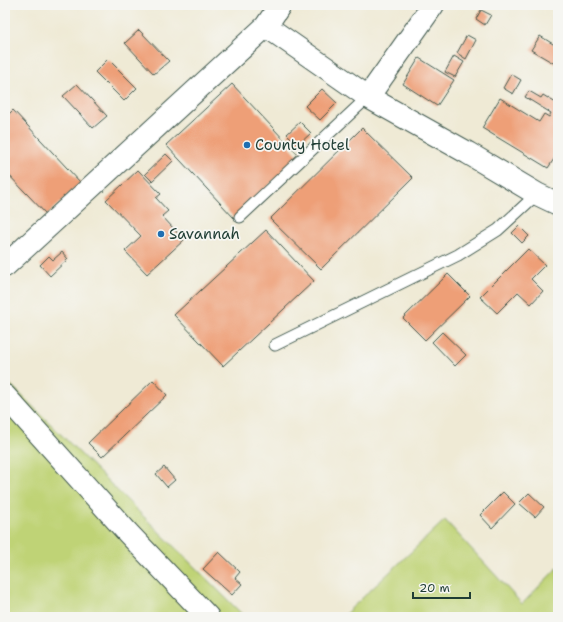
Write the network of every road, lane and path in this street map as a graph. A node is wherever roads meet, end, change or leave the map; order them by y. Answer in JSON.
{"nodes":[{"id":1,"x":280,"y":5,"type":"edge"},
{"id":2,"x":433,"y":5,"type":"edge"},
{"id":3,"x":266,"y":26,"type":"junction"},
{"id":4,"x":368,"y":97,"type":"junction"},
{"id":5,"x":552,"y":199,"type":"edge"},
{"id":6,"x":240,"y":217,"type":"dead end"},
{"id":7,"x":5,"y":266,"type":"edge"},
{"id":8,"x":275,"y":345,"type":"dead end"},
{"id":9,"x":5,"y":396,"type":"edge"},
{"id":10,"x":208,"y":617,"type":"edge"}],
"edges":[{"from":1,"to":3,"type":"street"},
{"from":2,"to":4,"type":"street"},
{"from":3,"to":4,"type":"street"},
{"from":3,"to":7,"type":"street"},
{"from":4,"to":5,"type":"street"},
{"from":4,"to":6,"type":"lane"},
{"from":5,"to":8,"type":"lane"},
{"from":9,"to":10,"type":"street"}]}
